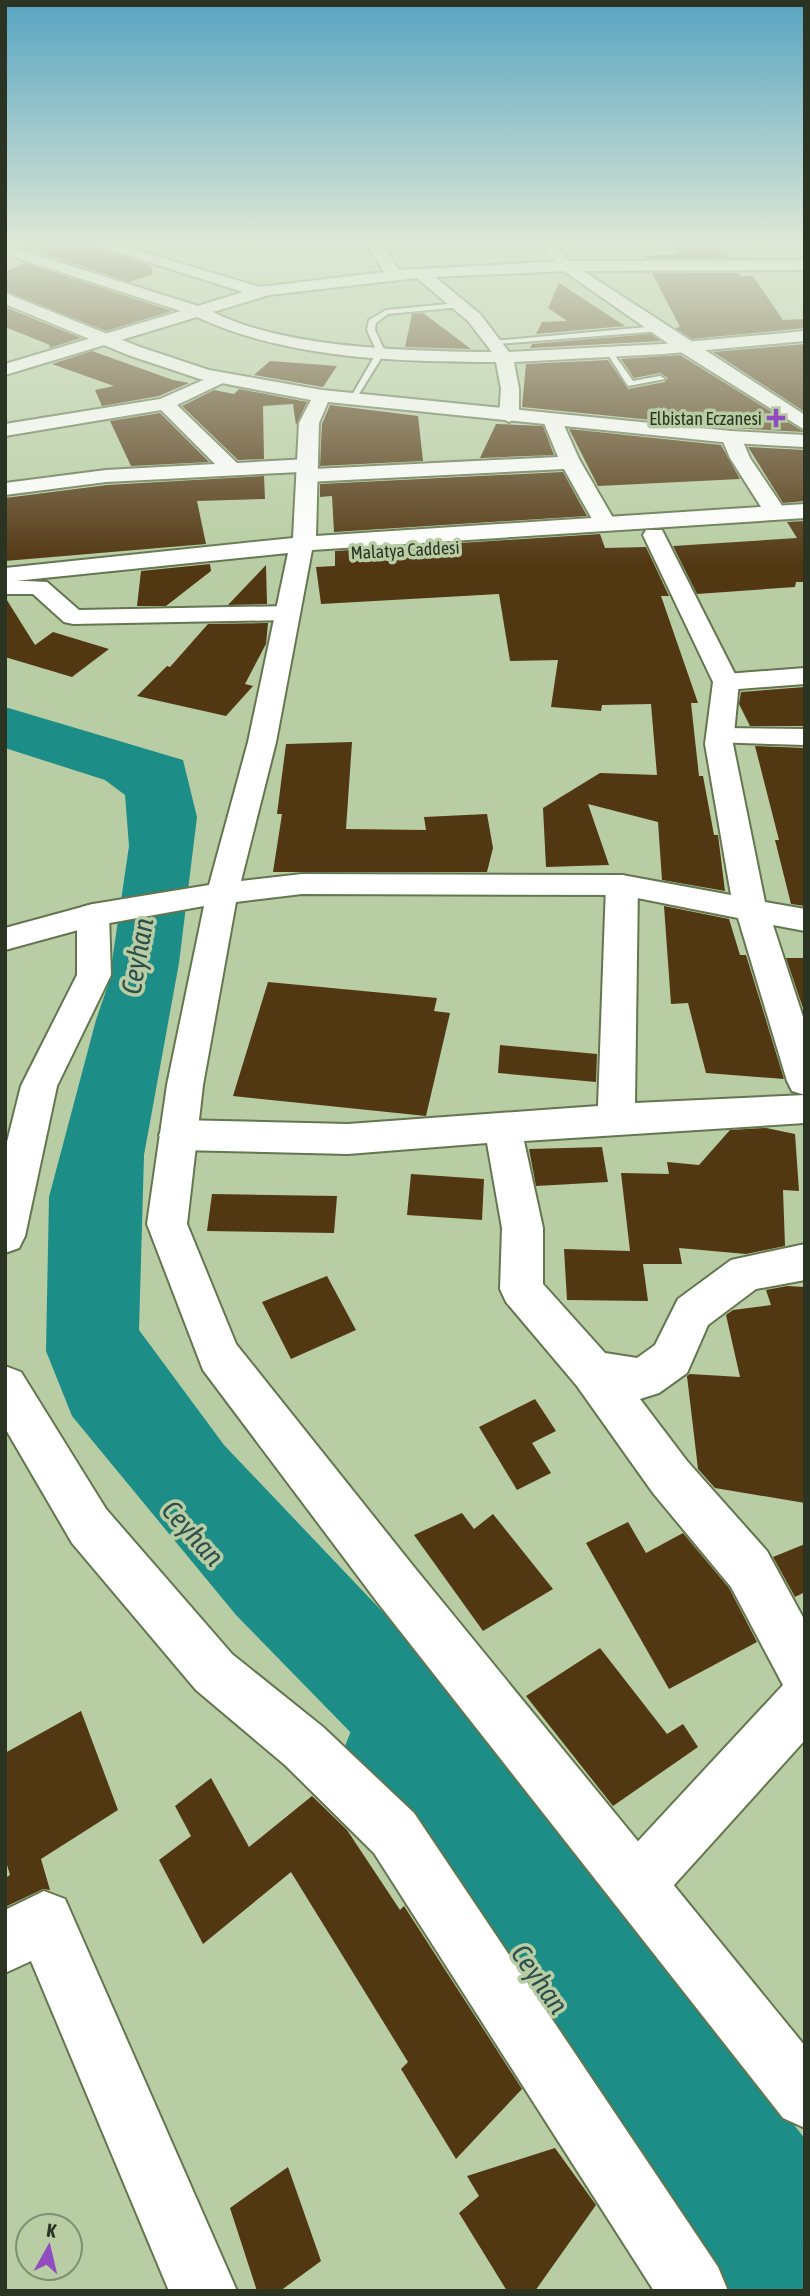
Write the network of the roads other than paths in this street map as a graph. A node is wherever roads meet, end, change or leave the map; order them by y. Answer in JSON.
{"nodes":[{"id":1,"x":66,"y":350,"type":"edge"},
{"id":2,"x":138,"y":350,"type":"edge"},
{"id":3,"x":370,"y":350,"type":"edge"},
{"id":4,"x":502,"y":350,"type":"edge"},
{"id":5,"x":637,"y":350,"type":"edge"},
{"id":6,"x":690,"y":350,"type":"edge"},
{"id":7,"x":381,"y":352,"type":"junction"},
{"id":8,"x":608,"y":352,"type":"junction"},
{"id":9,"x":507,"y":359,"type":"junction"},
{"id":10,"x":5,"y":370,"type":"edge"},
{"id":11,"x":219,"y":378,"type":"junction"},
{"id":12,"x":660,"y":379,"type":"dead end"},
{"id":13,"x":336,"y":398,"type":"junction"},
{"id":14,"x":164,"y":404,"type":"junction"},
{"id":15,"x":509,"y":416,"type":"junction"},
{"id":16,"x":552,"y":418,"type":"junction"},
{"id":17,"x":805,"y":424,"type":"edge"},
{"id":18,"x":5,"y":430,"type":"edge"},
{"id":19,"x":731,"y":437,"type":"junction"},
{"id":20,"x":805,"y":441,"type":"edge"},
{"id":21,"x":571,"y":462,"type":"junction"},
{"id":22,"x":232,"y":468,"type":"junction"},
{"id":23,"x":307,"y":470,"type":"junction"},
{"id":24,"x":5,"y":488,"type":"edge"},
{"id":25,"x":805,"y":511,"type":"edge"},
{"id":26,"x":776,"y":513,"type":"junction"},
{"id":27,"x":605,"y":523,"type":"junction"},
{"id":28,"x":805,"y":523,"type":"edge"},
{"id":29,"x":654,"y":535,"type":"junction"},
{"id":30,"x":300,"y":550,"type":"junction"},
{"id":31,"x":5,"y":575,"type":"edge"},
{"id":32,"x":5,"y":585,"type":"edge"},
{"id":33,"x":288,"y":613,"type":"junction"},
{"id":34,"x":805,"y":677,"type":"edge"},
{"id":35,"x":726,"y":682,"type":"junction"},
{"id":36,"x":721,"y":736,"type":"junction"},
{"id":37,"x":805,"y":737,"type":"edge"},
{"id":38,"x":622,"y":884,"type":"junction"},
{"id":39,"x":209,"y":895,"type":"junction"},
{"id":40,"x":751,"y":908,"type":"junction"},
{"id":41,"x":93,"y":915,"type":"junction"},
{"id":42,"x":805,"y":920,"type":"edge"},
{"id":43,"x":5,"y":939,"type":"edge"},
{"id":44,"x":805,"y":1082,"type":"edge"},
{"id":45,"x":805,"y":1109,"type":"edge"},
{"id":46,"x":616,"y":1118,"type":"junction"},
{"id":47,"x":502,"y":1127,"type":"junction"},
{"id":48,"x":178,"y":1135,"type":"junction"},
{"id":49,"x":5,"y":1236,"type":"edge"},
{"id":50,"x":805,"y":1262,"type":"edge"},
{"id":51,"x":593,"y":1372,"type":"junction"},
{"id":52,"x":5,"y":1386,"type":"edge"},
{"id":53,"x":805,"y":1673,"type":"edge"},
{"id":54,"x":805,"y":1700,"type":"edge"},
{"id":55,"x":636,"y":1885,"type":"junction"},
{"id":56,"x":5,"y":1943,"type":"edge"},
{"id":57,"x":805,"y":2096,"type":"edge"},
{"id":58,"x":203,"y":2291,"type":"edge"},
{"id":59,"x":694,"y":2291,"type":"edge"}],
"edges":[{"from":1,"to":10,"type":"street"},
{"from":2,"to":11,"type":"street"},
{"from":3,"to":7,"type":"street"},
{"from":4,"to":9,"type":"street"},
{"from":5,"to":8,"type":"street"},
{"from":6,"to":17,"type":"street"},
{"from":7,"to":9,"type":"street"},
{"from":7,"to":13,"type":"lane"},
{"from":8,"to":9,"type":"street"},
{"from":8,"to":12,"type":"lane"},
{"from":9,"to":15,"type":"street"},
{"from":11,"to":13,"type":"street"},
{"from":11,"to":14,"type":"street"},
{"from":13,"to":15,"type":"street"},
{"from":13,"to":23,"type":"street"},
{"from":14,"to":18,"type":"street"},
{"from":14,"to":22,"type":"street"},
{"from":15,"to":16,"type":"street"},
{"from":16,"to":19,"type":"street"},
{"from":16,"to":21,"type":"street"},
{"from":19,"to":20,"type":"street"},
{"from":19,"to":26,"type":"street"},
{"from":21,"to":23,"type":"street"},
{"from":21,"to":27,"type":"street"},
{"from":22,"to":23,"type":"street"},
{"from":22,"to":24,"type":"street"},
{"from":23,"to":30,"type":"street"},
{"from":25,"to":26,"type":"street"},
{"from":26,"to":27,"type":"street"},
{"from":27,"to":30,"type":"street"},
{"from":28,"to":29,"type":"street","name":"Malatya Caddesi"},
{"from":29,"to":30,"type":"street","name":"Malatya Caddesi"},
{"from":29,"to":35,"type":"street"},
{"from":30,"to":31,"type":"street"},
{"from":30,"to":32,"type":"street","name":"Malatya Caddesi"},
{"from":30,"to":33,"type":"street"},
{"from":32,"to":33,"type":"street"},
{"from":33,"to":39,"type":"street"},
{"from":34,"to":35,"type":"street"},
{"from":35,"to":36,"type":"street"},
{"from":36,"to":37,"type":"street"},
{"from":36,"to":40,"type":"street"},
{"from":38,"to":39,"type":"street"},
{"from":38,"to":40,"type":"street"},
{"from":38,"to":46,"type":"street"},
{"from":39,"to":41,"type":"street"},
{"from":39,"to":48,"type":"street"},
{"from":40,"to":42,"type":"street"},
{"from":40,"to":44,"type":"street"},
{"from":41,"to":43,"type":"street"},
{"from":41,"to":49,"type":"street"},
{"from":45,"to":46,"type":"street"},
{"from":46,"to":47,"type":"street"},
{"from":47,"to":48,"type":"street"},
{"from":47,"to":51,"type":"street"},
{"from":48,"to":55,"type":"street"},
{"from":50,"to":51,"type":"street"},
{"from":51,"to":53,"type":"street"},
{"from":52,"to":59,"type":"street"},
{"from":54,"to":55,"type":"street"},
{"from":55,"to":57,"type":"street"},
{"from":56,"to":58,"type":"street"}]}
